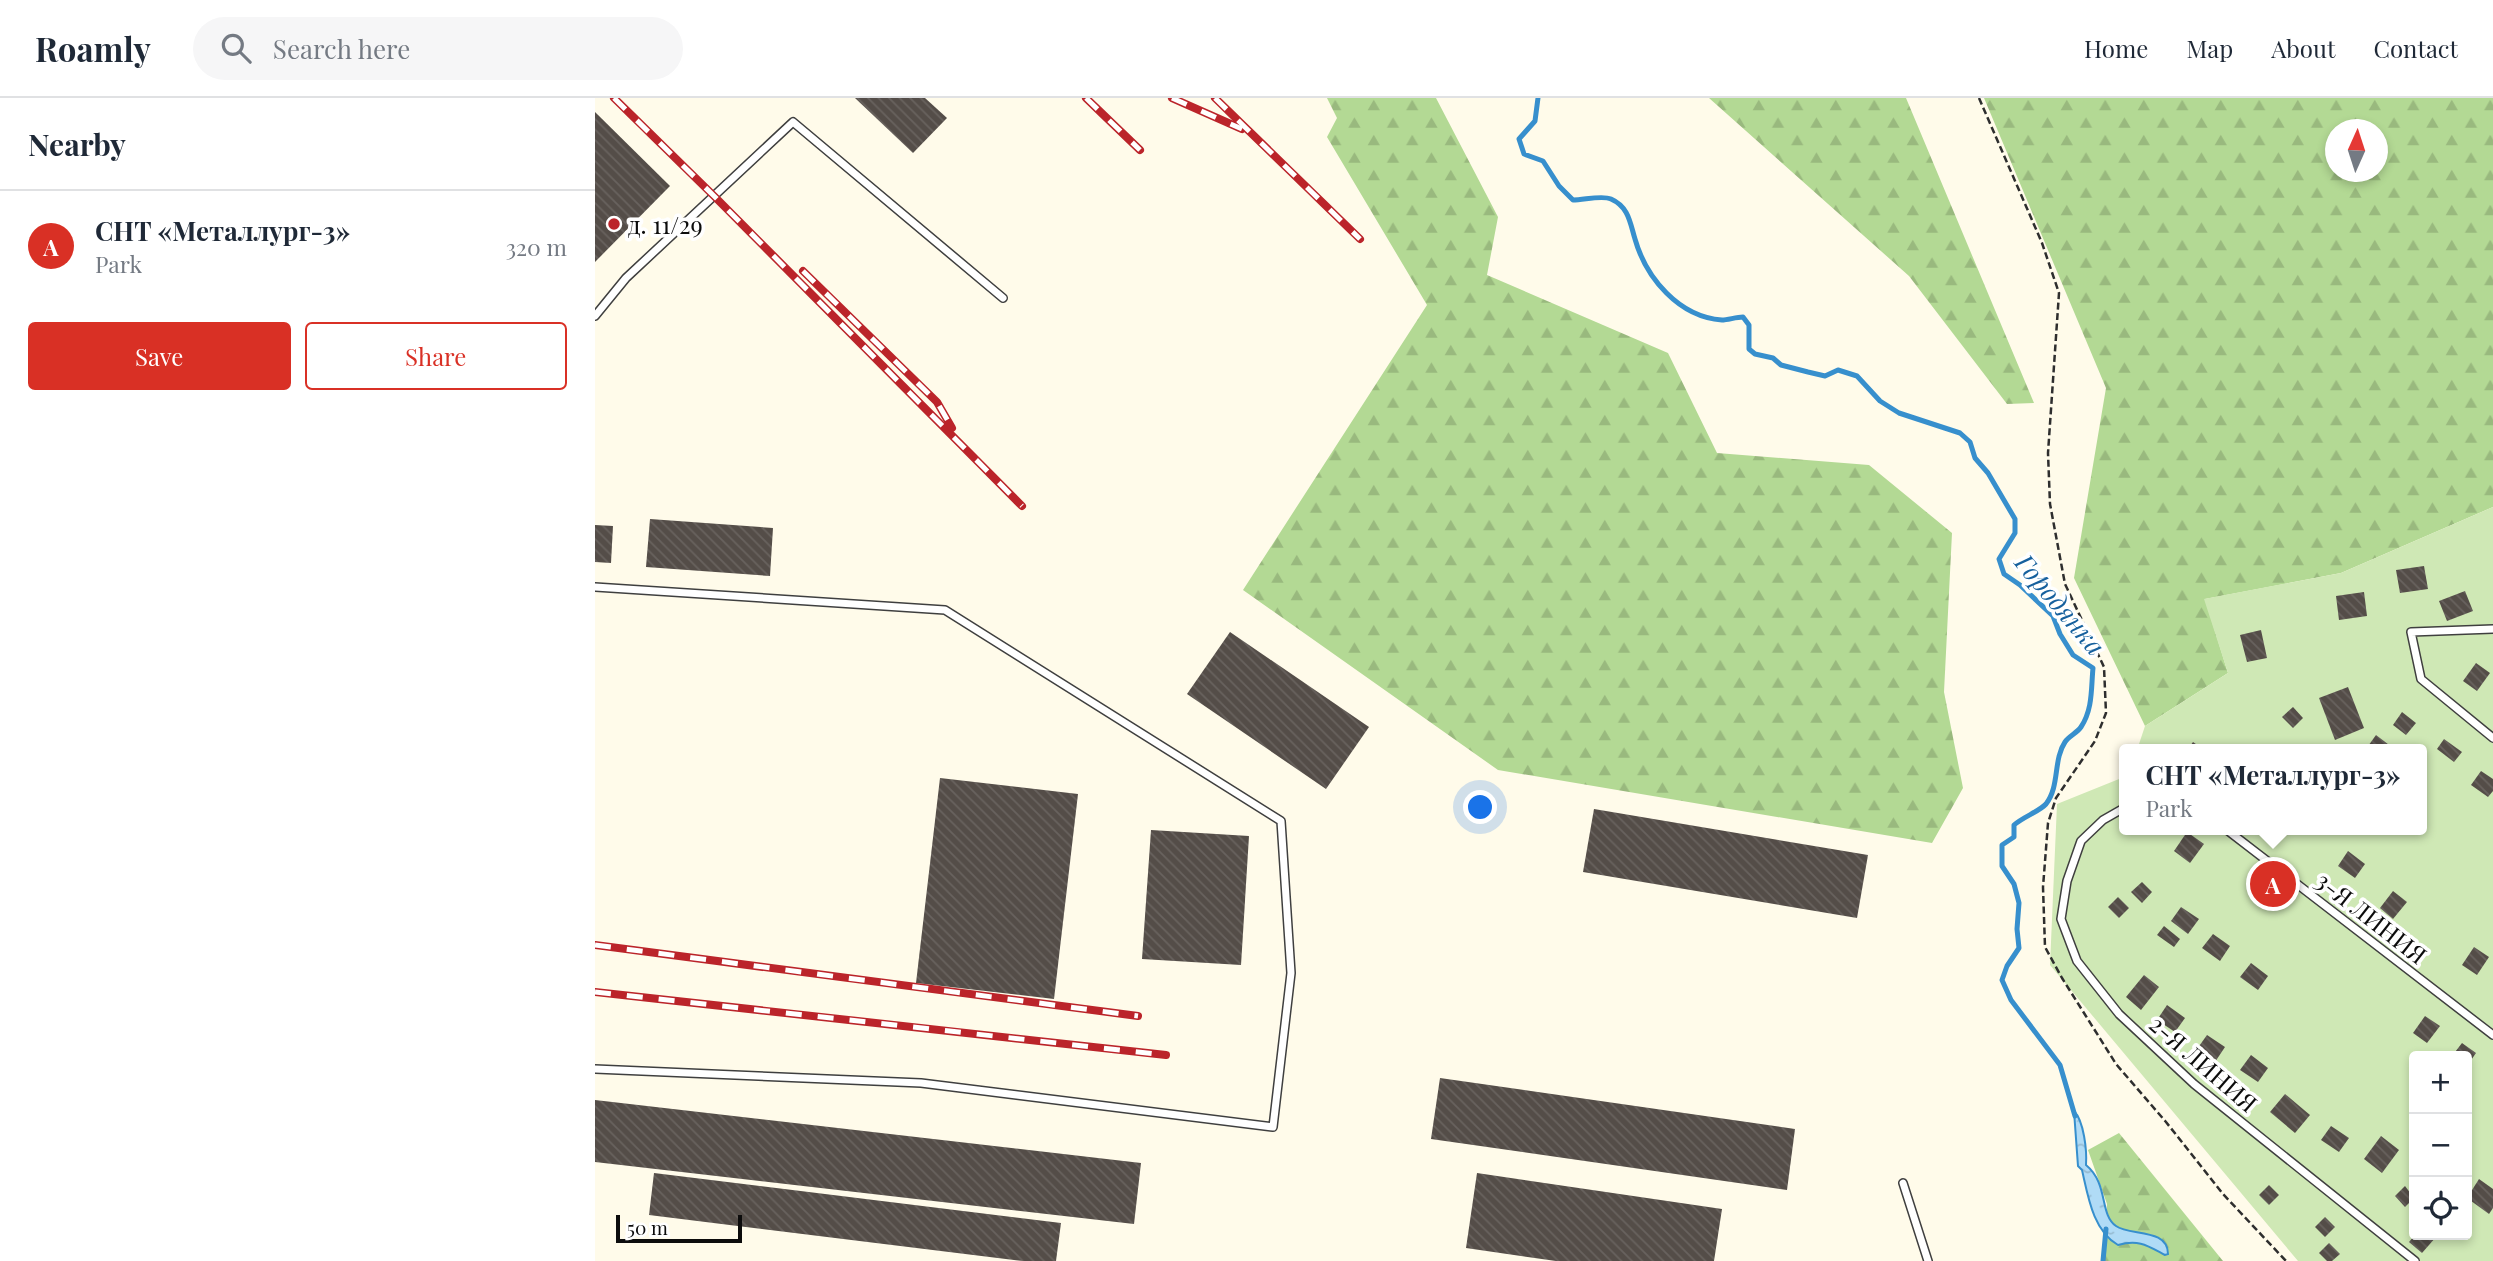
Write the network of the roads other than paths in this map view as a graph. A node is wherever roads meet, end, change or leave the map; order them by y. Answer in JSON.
{"nodes":[{"id":1,"x":1003,"y":298,"type":"dead end"},
{"id":2,"x":595,"y":316,"type":"edge"},
{"id":3,"x":595,"y":587,"type":"edge"},
{"id":4,"x":2493,"y":629,"type":"edge"},
{"id":5,"x":2493,"y":738,"type":"edge"},
{"id":6,"x":2119,"y":811,"type":"edge"},
{"id":7,"x":2233,"y":835,"type":"edge"},
{"id":8,"x":2493,"y":1035,"type":"edge"},
{"id":9,"x":595,"y":1069,"type":"edge"},
{"id":10,"x":1903,"y":1183,"type":"dead end"},
{"id":11,"x":1928,"y":1261,"type":"edge"},
{"id":12,"x":2415,"y":1261,"type":"edge"}],
"edges":[{"from":1,"to":2,"type":"lane"},
{"from":3,"to":9,"type":"lane"},
{"from":4,"to":5,"type":"lane"},
{"from":6,"to":12,"type":"lane","name":"2-Я ЛИНИЯ"},
{"from":7,"to":8,"type":"lane","name":"3-Я ЛИНИЯ"},
{"from":10,"to":11,"type":"lane"}]}
